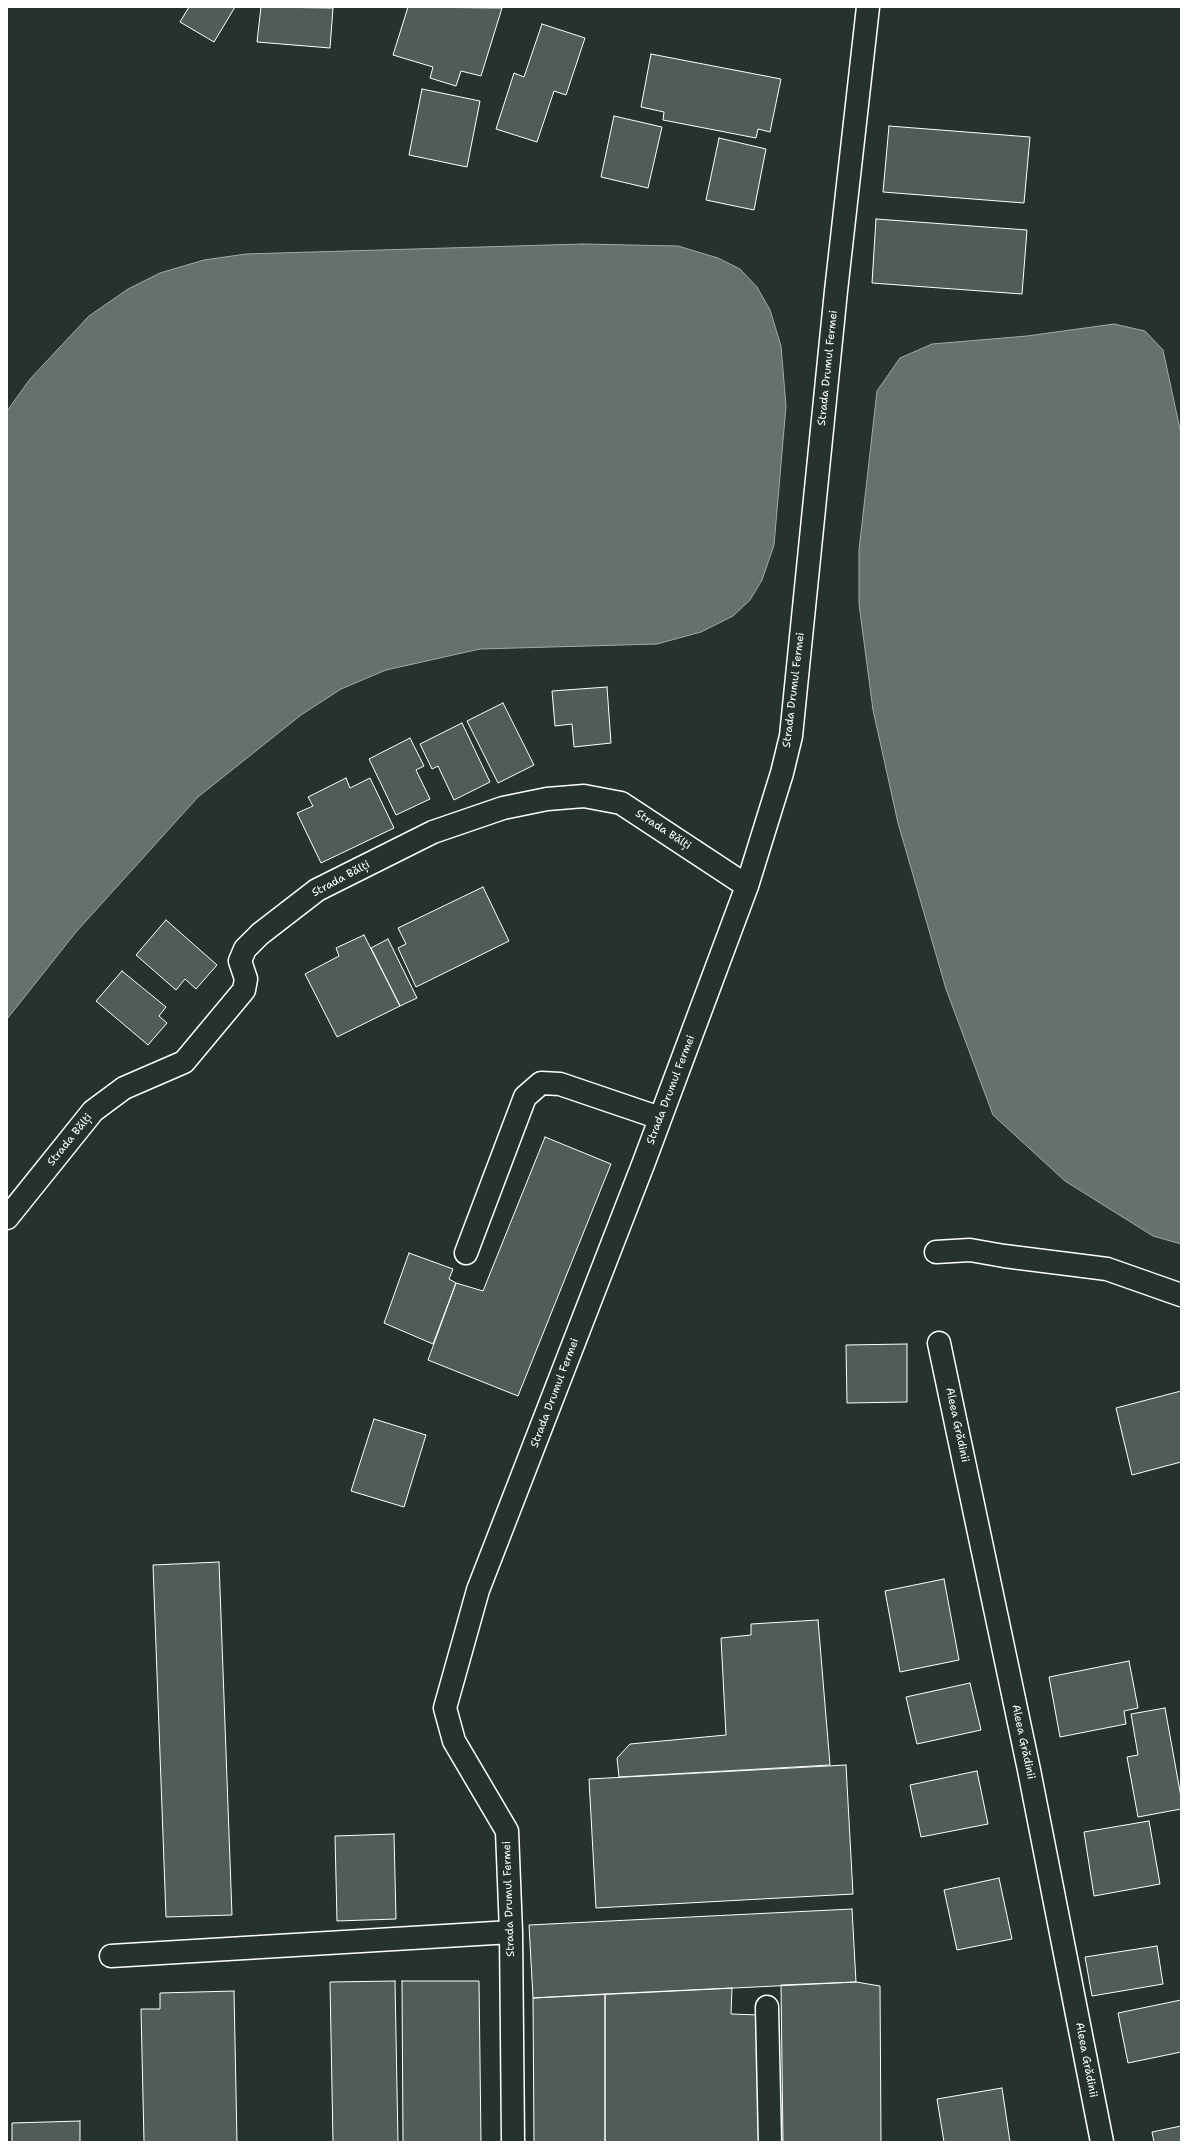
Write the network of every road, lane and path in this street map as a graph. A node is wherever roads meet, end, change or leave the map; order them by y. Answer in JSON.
{"nodes":[{"id":1,"x":868,"y":7,"type":"edge"},
{"id":2,"x":748,"y":886,"type":"junction"},
{"id":3,"x":660,"y":1118,"type":"junction"},
{"id":4,"x":7,"y":1218,"type":"edge"},
{"id":5,"x":936,"y":1252,"type":"dead end"},
{"id":6,"x":466,"y":1253,"type":"dead end"},
{"id":7,"x":1181,"y":1295,"type":"edge"},
{"id":8,"x":939,"y":1343,"type":"dead end"},
{"id":9,"x":511,"y":1932,"type":"junction"},
{"id":10,"x":111,"y":1956,"type":"dead end"},
{"id":11,"x":767,"y":2007,"type":"dead end"},
{"id":12,"x":513,"y":2142,"type":"edge"},
{"id":13,"x":770,"y":2142,"type":"edge"},
{"id":14,"x":1102,"y":2142,"type":"edge"}],
"edges":[{"from":1,"to":2,"type":"street","name":"Strada Drumul Fermei"},
{"from":2,"to":3,"type":"street","name":"Strada Drumul Fermei"},
{"from":2,"to":4,"type":"street","name":"Strada Bălți"},
{"from":3,"to":6,"type":"street"},
{"from":3,"to":9,"type":"street","name":"Strada Drumul Fermei"},
{"from":5,"to":7,"type":"street"},
{"from":8,"to":14,"type":"street","name":"Aleea Grădinii"},
{"from":9,"to":10,"type":"street"},
{"from":9,"to":12,"type":"street","name":"Strada Drumul Fermei"},
{"from":11,"to":13,"type":"street"}]}
